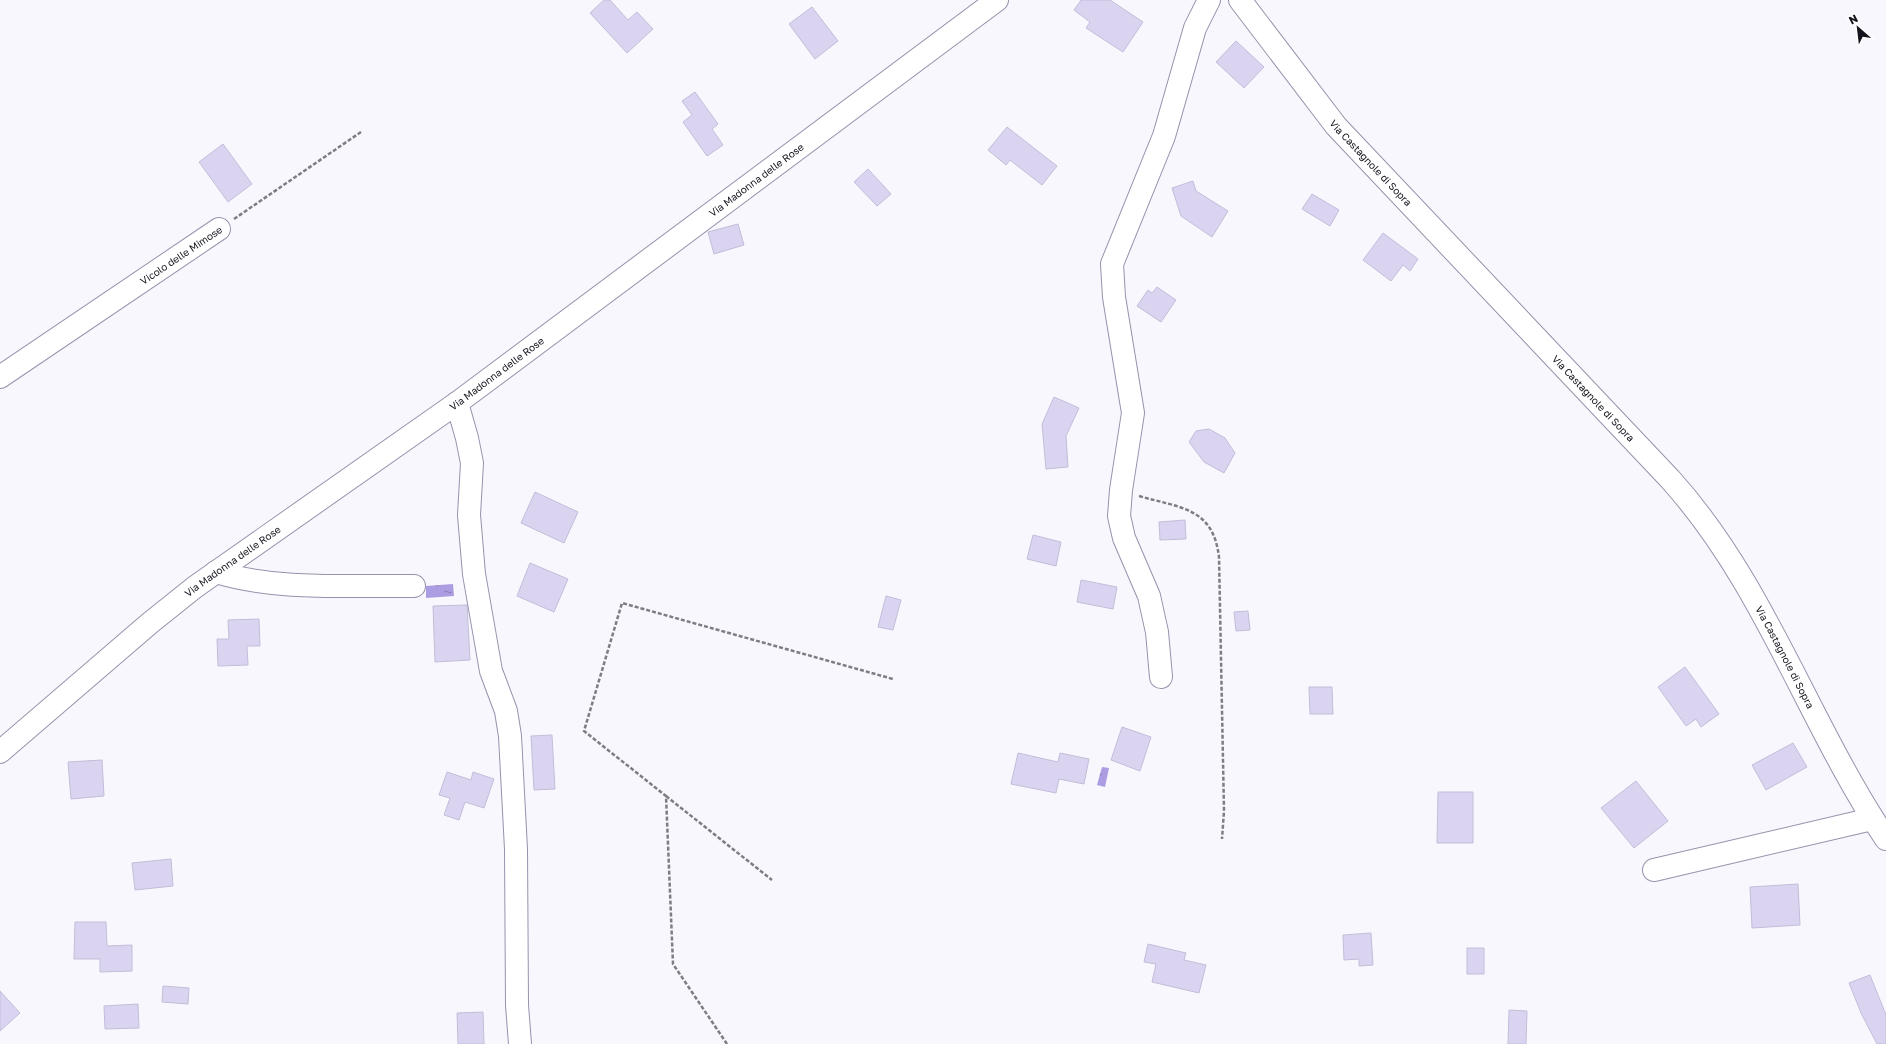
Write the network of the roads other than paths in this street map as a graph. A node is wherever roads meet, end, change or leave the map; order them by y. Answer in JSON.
{"nodes":[{"id":1,"x":997,"y":0,"type":"edge"},
{"id":2,"x":1208,"y":0,"type":"edge"},
{"id":3,"x":1240,"y":0,"type":"edge"},
{"id":4,"x":219,"y":229,"type":"road end"},
{"id":5,"x":0,"y":377,"type":"edge"},
{"id":6,"x":457,"y":403,"type":"junction"},
{"id":7,"x":216,"y":572,"type":"junction"},
{"id":8,"x":414,"y":586,"type":"dead end"},
{"id":9,"x":1161,"y":677,"type":"dead end"},
{"id":10,"x":0,"y":752,"type":"edge"},
{"id":11,"x":1872,"y":819,"type":"junction"},
{"id":12,"x":1886,"y":839,"type":"edge"},
{"id":13,"x":1654,"y":870,"type":"dead end"},
{"id":14,"x":520,"y":1044,"type":"edge"}],
"edges":[{"from":1,"to":6,"type":"street","name":"Via Madonna delle Rose"},
{"from":2,"to":9,"type":"street"},
{"from":3,"to":11,"type":"street","name":"Via Castagnole di Sopra"},
{"from":4,"to":5,"type":"street","name":"Vicolo delle Mimose"},
{"from":6,"to":7,"type":"street","name":"Via Madonna delle Rose"},
{"from":6,"to":14,"type":"street"},
{"from":7,"to":8,"type":"street"},
{"from":7,"to":10,"type":"street","name":"Via Madonna delle Rose"},
{"from":11,"to":12,"type":"street","name":"Via Castagnole di Sopra"},
{"from":11,"to":13,"type":"street"}]}
